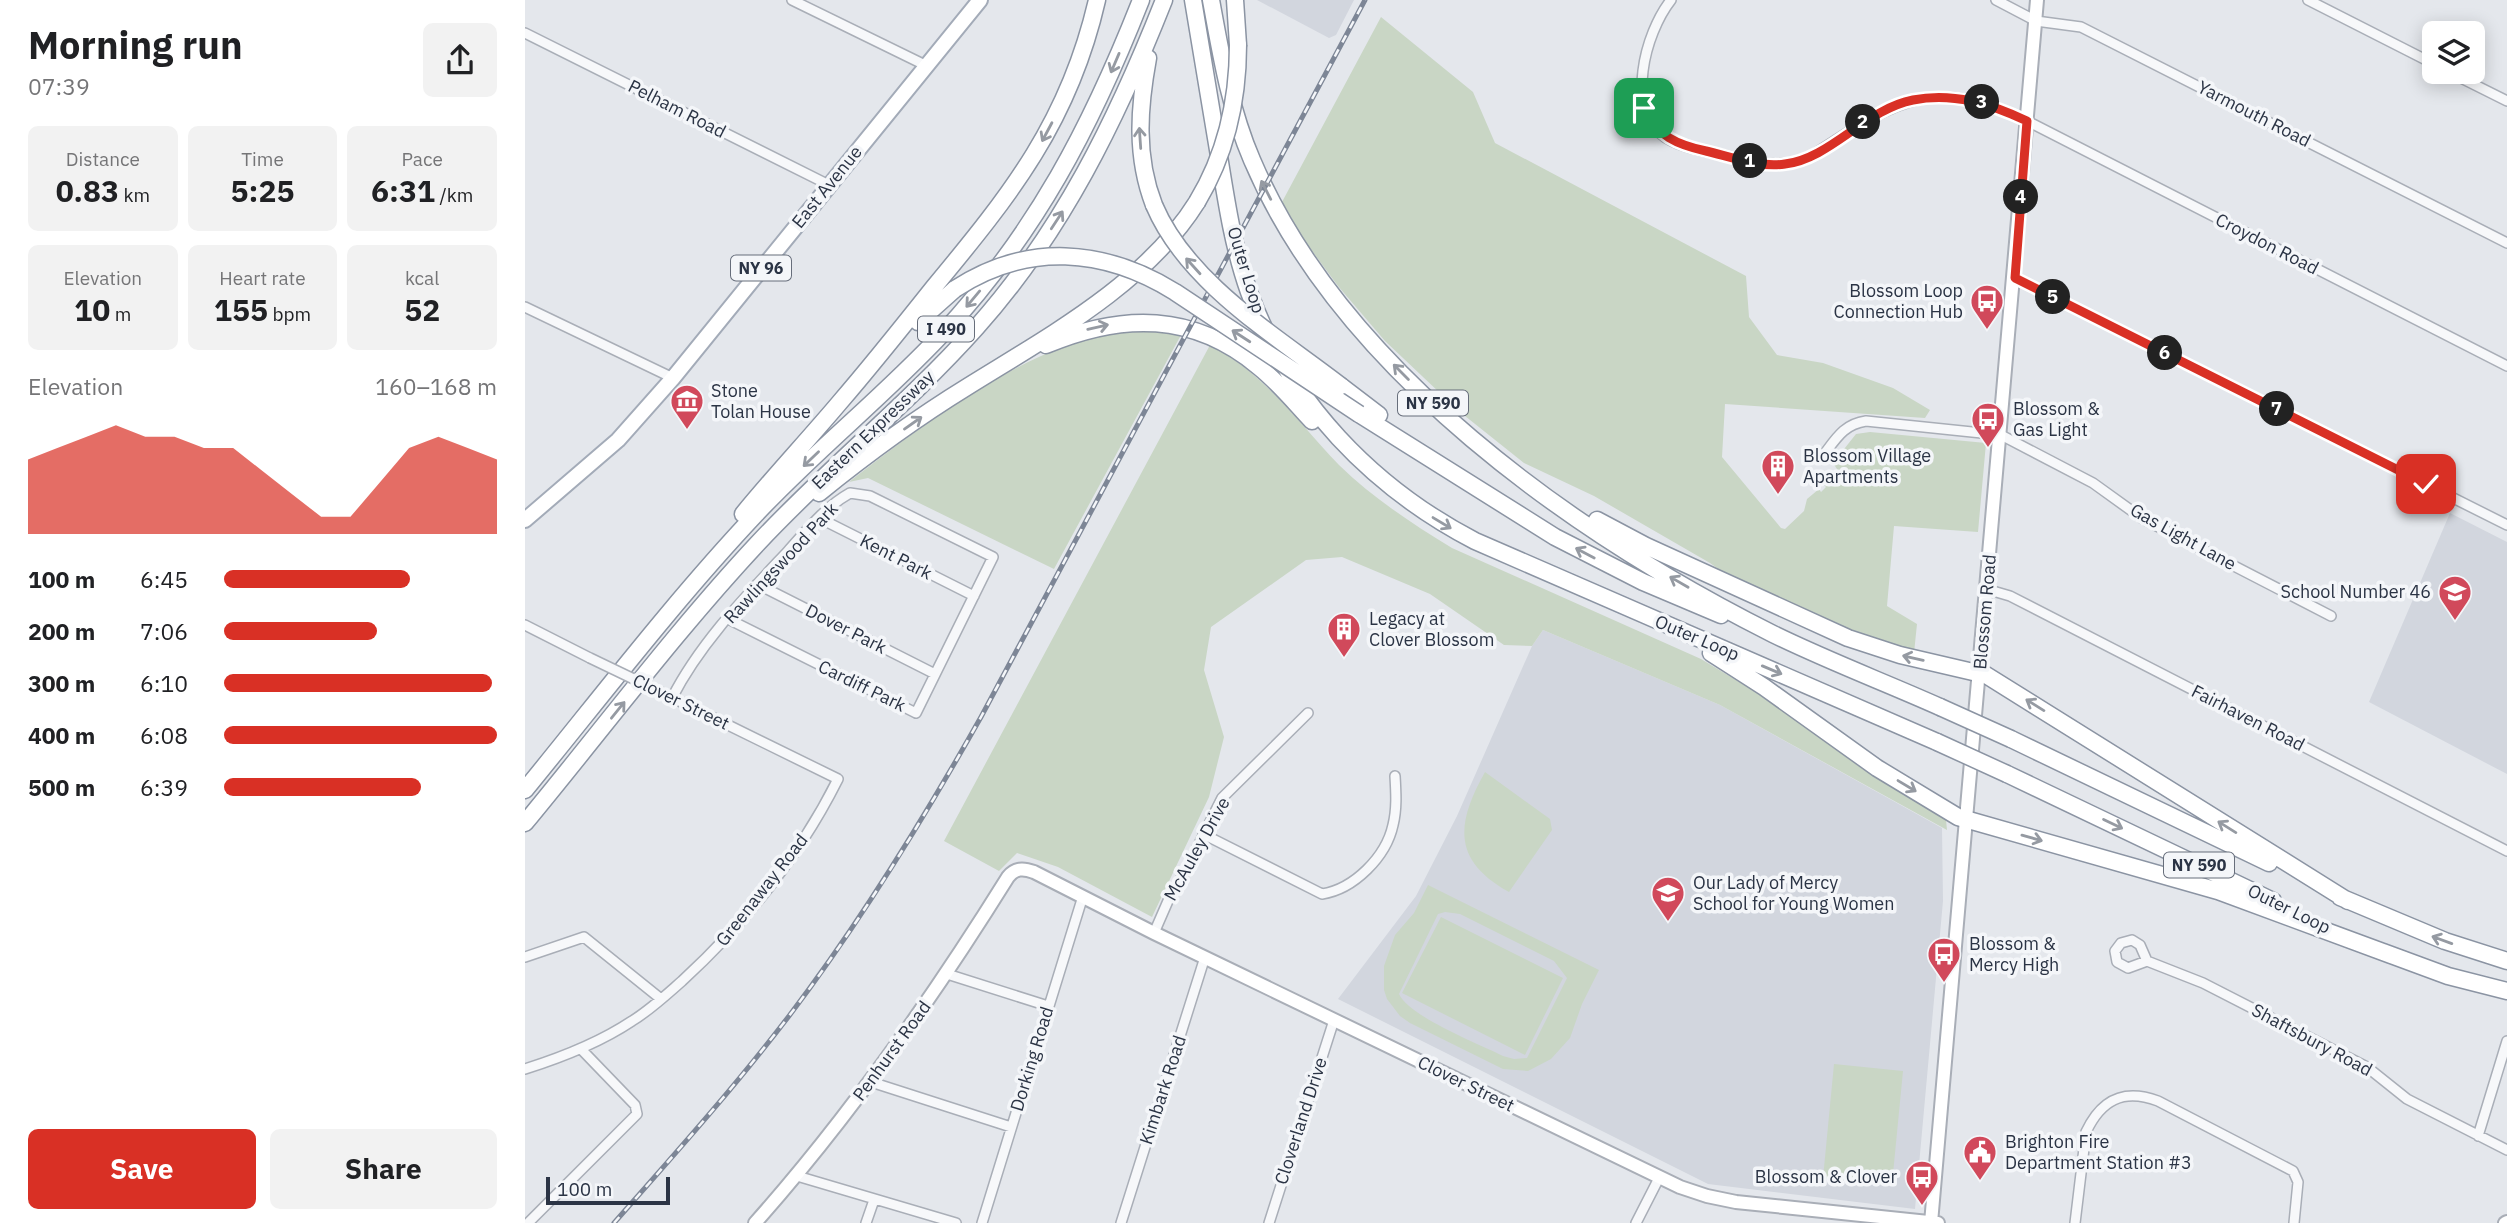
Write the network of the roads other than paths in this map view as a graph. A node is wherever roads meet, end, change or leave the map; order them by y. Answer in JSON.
{"nodes":[{"id":1,"x":793,"y":0,"type":"edge"},
{"id":2,"x":980,"y":0,"type":"edge"},
{"id":3,"x":1097,"y":0,"type":"edge"},
{"id":4,"x":1141,"y":0,"type":"edge"},
{"id":5,"x":1187,"y":0,"type":"edge"},
{"id":6,"x":1193,"y":0,"type":"edge"},
{"id":7,"x":1211,"y":0,"type":"edge"},
{"id":8,"x":1235,"y":0,"type":"edge"},
{"id":9,"x":1671,"y":0,"type":"edge"},
{"id":10,"x":1996,"y":0,"type":"edge"},
{"id":11,"x":2038,"y":0,"type":"edge"},
{"id":12,"x":2308,"y":0,"type":"edge"},
{"id":13,"x":1162,"y":4,"type":"edge"},
{"id":14,"x":2036,"y":21,"type":"junction"},
{"id":15,"x":525,"y":33,"type":"edge"},
{"id":16,"x":2422,"y":58,"type":"edge"},
{"id":17,"x":927,"y":66,"type":"junction"},
{"id":18,"x":2473,"y":84,"type":"edge"},
{"id":19,"x":2507,"y":101,"type":"edge"},
{"id":20,"x":1211,"y":111,"type":"junction"},
{"id":21,"x":2027,"y":121,"type":"junction"},
{"id":22,"x":829,"y":185,"type":"junction"},
{"id":23,"x":2507,"y":243,"type":"edge"},
{"id":24,"x":2015,"y":278,"type":"junction"},
{"id":25,"x":525,"y":307,"type":"edge"},
{"id":26,"x":2507,"y":366,"type":"edge"},
{"id":27,"x":991,"y":372,"type":"junction"},
{"id":28,"x":673,"y":378,"type":"junction"},
{"id":29,"x":840,"y":403,"type":"junction"},
{"id":30,"x":2001,"y":435,"type":"junction"},
{"id":31,"x":1478,"y":442,"type":"junction"},
{"id":32,"x":1825,"y":453,"type":"dead end"},
{"id":33,"x":1386,"y":484,"type":"junction"},
{"id":34,"x":1482,"y":492,"type":"junction"},
{"id":35,"x":819,"y":518,"type":"junction"},
{"id":36,"x":525,"y":520,"type":"edge"},
{"id":37,"x":2507,"y":524,"type":"edge"},
{"id":38,"x":993,"y":557,"type":"joint"},
{"id":39,"x":729,"y":575,"type":"junction"},
{"id":40,"x":757,"y":584,"type":"junction"},
{"id":41,"x":1986,"y":589,"type":"junction"},
{"id":42,"x":974,"y":596,"type":"junction"},
{"id":43,"x":677,"y":604,"type":"junction"},
{"id":44,"x":1642,"y":614,"type":"junction"},
{"id":45,"x":2332,"y":616,"type":"dead end"},
{"id":46,"x":727,"y":619,"type":"junction"},
{"id":47,"x":525,"y":625,"type":"edge"},
{"id":48,"x":1827,"y":659,"type":"junction"},
{"id":49,"x":1979,"y":673,"type":"junction"},
{"id":50,"x":935,"y":674,"type":"junction"},
{"id":51,"x":669,"y":696,"type":"junction"},
{"id":52,"x":1308,"y":713,"type":"dead end"},
{"id":53,"x":581,"y":721,"type":"junction"},
{"id":54,"x":575,"y":763,"type":"junction"},
{"id":55,"x":525,"y":775,"type":"edge"},
{"id":56,"x":1395,"y":776,"type":"dead end"},
{"id":57,"x":838,"y":779,"type":"joint"},
{"id":58,"x":525,"y":790,"type":"edge"},
{"id":59,"x":1966,"y":820,"type":"junction"},
{"id":60,"x":525,"y":823,"type":"edge"},
{"id":61,"x":525,"y":833,"type":"edge"},
{"id":62,"x":1203,"y":834,"type":"junction"},
{"id":63,"x":2507,"y":851,"type":"edge"},
{"id":64,"x":1017,"y":869,"type":"joint"},
{"id":65,"x":1083,"y":896,"type":"junction"},
{"id":66,"x":2348,"y":901,"type":"junction"},
{"id":67,"x":1154,"y":933,"type":"junction"},
{"id":68,"x":2391,"y":955,"type":"junction"},
{"id":69,"x":525,"y":957,"type":"edge"},
{"id":70,"x":1205,"y":957,"type":"junction"},
{"id":71,"x":2147,"y":961,"type":"dead end"},
{"id":72,"x":2507,"y":961,"type":"edge"},
{"id":73,"x":947,"y":974,"type":"junction"},
{"id":74,"x":2507,"y":991,"type":"edge"},
{"id":75,"x":661,"y":999,"type":"junction"},
{"id":76,"x":1048,"y":1006,"type":"junction"},
{"id":77,"x":1333,"y":1020,"type":"junction"},
{"id":78,"x":2507,"y":1041,"type":"edge"},
{"id":79,"x":581,"y":1049,"type":"junction"},
{"id":80,"x":525,"y":1069,"type":"edge"},
{"id":81,"x":871,"y":1082,"type":"junction"},
{"id":82,"x":1011,"y":1127,"type":"junction"},
{"id":83,"x":2478,"y":1136,"type":"junction"},
{"id":84,"x":2507,"y":1150,"type":"edge"},
{"id":85,"x":797,"y":1176,"type":"junction"},
{"id":86,"x":1659,"y":1178,"type":"junction"},
{"id":87,"x":874,"y":1200,"type":"junction"},
{"id":88,"x":528,"y":1223,"type":"edge"},
{"id":89,"x":755,"y":1223,"type":"edge"},
{"id":90,"x":866,"y":1223,"type":"edge"},
{"id":91,"x":956,"y":1223,"type":"edge"},
{"id":92,"x":982,"y":1223,"type":"edge"},
{"id":93,"x":1121,"y":1223,"type":"edge"},
{"id":94,"x":1269,"y":1223,"type":"edge"},
{"id":95,"x":1636,"y":1223,"type":"edge"},
{"id":96,"x":1931,"y":1223,"type":"edge"},
{"id":97,"x":1938,"y":1223,"type":"edge"},
{"id":98,"x":2075,"y":1223,"type":"edge"},
{"id":99,"x":2294,"y":1223,"type":"edge"}],
"edges":[{"from":1,"to":17,"type":"street"},
{"from":2,"to":17,"type":"main road","name":"East Avenue","number":"NY 96"},
{"from":3,"to":29,"type":"highway","one_way":true},
{"from":4,"to":43,"type":"highway","name":"Eastern Expressway","number":"I 490","one_way":true},
{"from":5,"to":20,"type":"highway"},
{"from":6,"to":20,"type":"highway","name":"Outer Loop","number":"NY 590"},
{"from":31,"to":7,"type":"highway","name":"Outer Loop","number":"NY 590","one_way":true},
{"from":8,"to":27,"type":"highway","bridge":true},
{"from":9,"to":21,"type":"street","name":"Croydon Road"},
{"from":10,"to":14,"type":"street","name":"Yarmouth Road"},
{"from":11,"to":14,"type":"street","name":"Blossom Road"},
{"from":12,"to":16,"type":"street"},
{"from":34,"to":13,"type":"highway","one_way":true,"bridge":true},
{"from":39,"to":13,"type":"highway","name":"Eastern Expressway","number":"I 490","one_way":true},
{"from":14,"to":21,"type":"street","name":"Blossom Road"},
{"from":14,"to":23,"type":"street","name":"Yarmouth Road"},
{"from":15,"to":22,"type":"street","name":"Pelham Road"},
{"from":17,"to":22,"type":"main road","name":"East Avenue","number":"NY 96"},
{"from":18,"to":19,"type":"street"},
{"from":20,"to":33,"type":"highway","name":"Outer Loop","number":"NY 590"},
{"from":21,"to":24,"type":"street","name":"Blossom Road"},
{"from":21,"to":26,"type":"street","name":"Croydon Road"},
{"from":22,"to":28,"type":"main road","name":"East Avenue","number":"NY 96"},
{"from":24,"to":30,"type":"street","name":"Blossom Road"},
{"from":24,"to":37,"type":"street"},
{"from":25,"to":28,"type":"street"},
{"from":27,"to":33,"type":"highway","one_way":true},
{"from":39,"to":27,"type":"highway","one_way":true},
{"from":28,"to":36,"type":"main road","name":"East Avenue","number":"NY 96"},
{"from":34,"to":29,"type":"highway","one_way":true,"bridge":true},
{"from":29,"to":43,"type":"highway"},
{"from":30,"to":32,"type":"street"},
{"from":30,"to":41,"type":"street","name":"Blossom Road"},
{"from":30,"to":45,"type":"street","name":"Gas Light Lane"},
{"from":48,"to":31,"type":"highway","name":"Outer Loop","number":"NY 590","one_way":true},
{"from":49,"to":31,"type":"highway","one_way":true},
{"from":33,"to":44,"type":"highway","name":"Outer Loop","number":"NY 590","one_way":true},
{"from":48,"to":34,"type":"highway","one_way":true},
{"from":35,"to":38,"type":"street","name":"Rawlingswood Park"},
{"from":35,"to":40,"type":"street","name":"Rawlingswood Park"},
{"from":35,"to":42,"type":"street","name":"Kent Park"},
{"from":38,"to":42,"type":"street","name":"Cardiff Park"},
{"from":54,"to":39,"type":"highway","name":"Eastern Expressway","number":"I 490","one_way":true},
{"from":40,"to":46,"type":"street","name":"Rawlingswood Park"},
{"from":40,"to":50,"type":"street","name":"Dover Park"},
{"from":41,"to":49,"type":"street","name":"Blossom Road"},
{"from":41,"to":63,"type":"street","name":"Fairhaven Road"},
{"from":42,"to":50,"type":"street","name":"Cardiff Park"},
{"from":43,"to":53,"type":"highway","name":"Eastern Expressway","number":"I 490"},
{"from":44,"to":59,"type":"highway","one_way":true},
{"from":44,"to":68,"type":"highway","name":"Outer Loop","number":"NY 590","one_way":true,"bridge":true},
{"from":46,"to":50,"type":"street","name":"Cardiff Park"},
{"from":46,"to":51,"type":"street","name":"Rawlingswood Park"},
{"from":47,"to":51,"type":"street","name":"Clover Street","bridge":true},
{"from":48,"to":66,"type":"highway","name":"Outer Loop","number":"NY 590","bridge":true},
{"from":49,"to":59,"type":"street","name":"Blossom Road"},
{"from":66,"to":49,"type":"highway","one_way":true},
{"from":51,"to":57,"type":"street","name":"Clover Street"},
{"from":52,"to":62,"type":"street","name":"McAuley Drive"},
{"from":53,"to":55,"type":"highway"},
{"from":53,"to":58,"type":"highway","name":"Eastern Expressway","number":"I 490"},
{"from":54,"to":60,"type":"highway","name":"Eastern Expressway","number":"I 490"},
{"from":54,"to":61,"type":"highway"},
{"from":56,"to":62,"type":"street"},
{"from":57,"to":75,"type":"street","name":"Greenaway Road"},
{"from":59,"to":68,"type":"highway","one_way":true},
{"from":59,"to":96,"type":"street","name":"Blossom Road"},
{"from":62,"to":67,"type":"street","name":"McAuley Drive"},
{"from":64,"to":65,"type":"street","name":"Clover Street"},
{"from":64,"to":73,"type":"street","name":"Penhurst Road"},
{"from":65,"to":67,"type":"street","name":"Clover Street"},
{"from":65,"to":76,"type":"street","name":"Dorking Road"},
{"from":72,"to":66,"type":"highway","name":"Outer Loop","number":"NY 590","one_way":true},
{"from":67,"to":70,"type":"street","name":"Clover Street"},
{"from":68,"to":74,"type":"highway","name":"Outer Loop","number":"NY 590"},
{"from":69,"to":75,"type":"street"},
{"from":70,"to":77,"type":"street","name":"Clover Street"},
{"from":70,"to":93,"type":"street","name":"Kimbark Road"},
{"from":71,"to":83,"type":"street","name":"Shaftsbury Road"},
{"from":73,"to":76,"type":"street"},
{"from":73,"to":81,"type":"street","name":"Penhurst Road"},
{"from":75,"to":79,"type":"street","name":"Greenaway Road"},
{"from":76,"to":82,"type":"street","name":"Dorking Road"},
{"from":77,"to":86,"type":"street","name":"Clover Street"},
{"from":77,"to":94,"type":"street","name":"Cloverland Drive"},
{"from":78,"to":83,"type":"street"},
{"from":79,"to":80,"type":"street","name":"Greenaway Road"},
{"from":79,"to":88,"type":"street"},
{"from":81,"to":82,"type":"street"},
{"from":81,"to":85,"type":"street","name":"Penhurst Road"},
{"from":82,"to":92,"type":"street","name":"Dorking Road"},
{"from":83,"to":84,"type":"street","name":"Shaftsbury Road"},
{"from":85,"to":87,"type":"street"},
{"from":85,"to":89,"type":"street","name":"Penhurst Road"},
{"from":86,"to":95,"type":"street"},
{"from":86,"to":96,"type":"street","name":"Clover Street"},
{"from":87,"to":90,"type":"street"},
{"from":87,"to":91,"type":"street"},
{"from":96,"to":97,"type":"street","name":"Clover Street"},
{"from":98,"to":99,"type":"street"}]}
